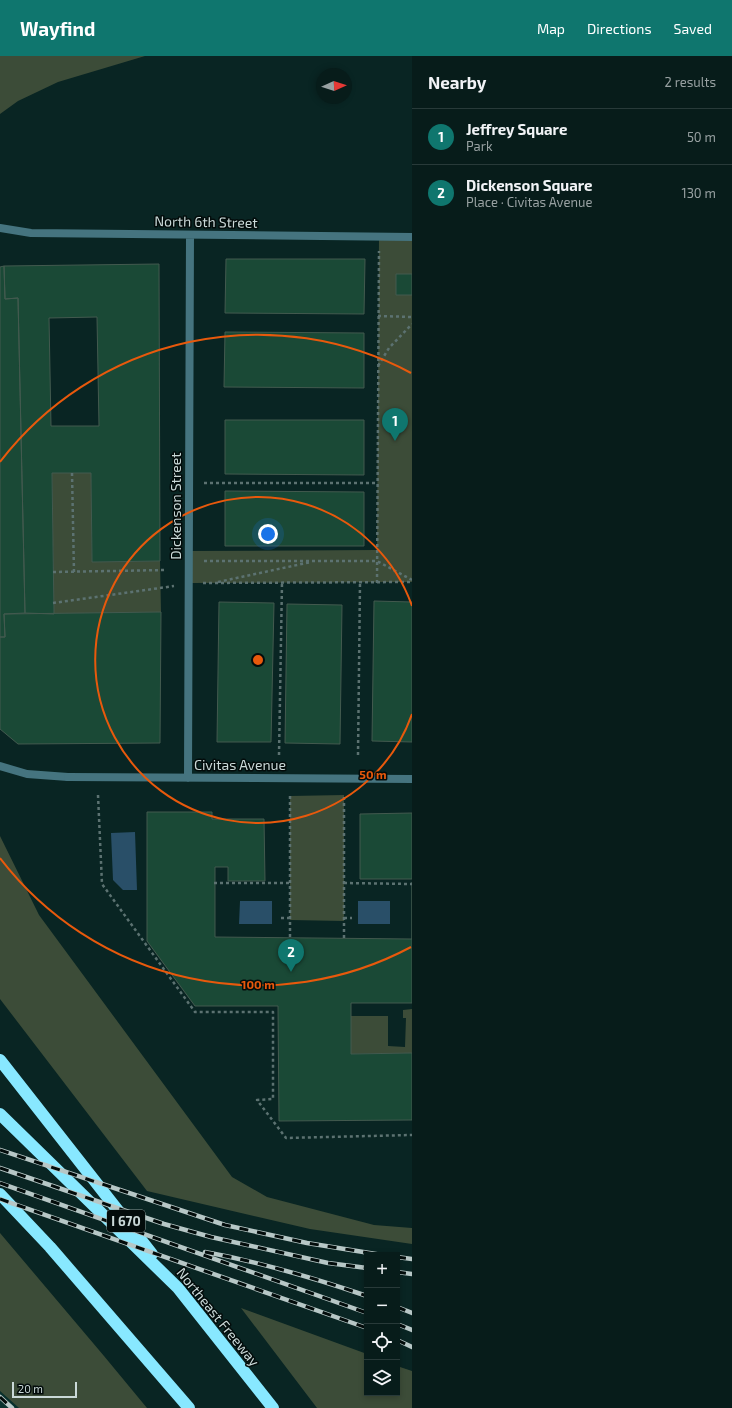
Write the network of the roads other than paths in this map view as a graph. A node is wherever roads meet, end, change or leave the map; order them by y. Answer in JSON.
{"nodes":[{"id":1,"x":0,"y":228,"type":"edge"},
{"id":2,"x":190,"y":235,"type":"junction"},
{"id":3,"x":412,"y":237,"type":"edge"},
{"id":4,"x":0,"y":766,"type":"edge"},
{"id":5,"x":188,"y":778,"type":"junction"},
{"id":6,"x":412,"y":779,"type":"edge"},
{"id":7,"x":0,"y":1060,"type":"edge"},
{"id":8,"x":0,"y":1114,"type":"edge"},
{"id":9,"x":0,"y":1194,"type":"edge"},
{"id":10,"x":178,"y":1288,"type":"junction"},
{"id":11,"x":189,"y":1408,"type":"edge"},
{"id":12,"x":273,"y":1408,"type":"edge"}],
"edges":[{"from":1,"to":2,"type":"street","name":"North 6th Street"},
{"from":2,"to":3,"type":"street","name":"North 6th Street"},
{"from":2,"to":5,"type":"street","name":"Dickenson Street"},
{"from":4,"to":5,"type":"street","name":"Civitas Avenue"},
{"from":5,"to":6,"type":"street","name":"Civitas Avenue"},
{"from":7,"to":10,"type":"highway","number":"I 670"},
{"from":8,"to":10,"type":"highway","name":"Northeast Freeway"},
{"from":9,"to":11,"type":"highway"},
{"from":10,"to":12,"type":"highway","name":"Northeast Freeway","number":"I 670"}]}
